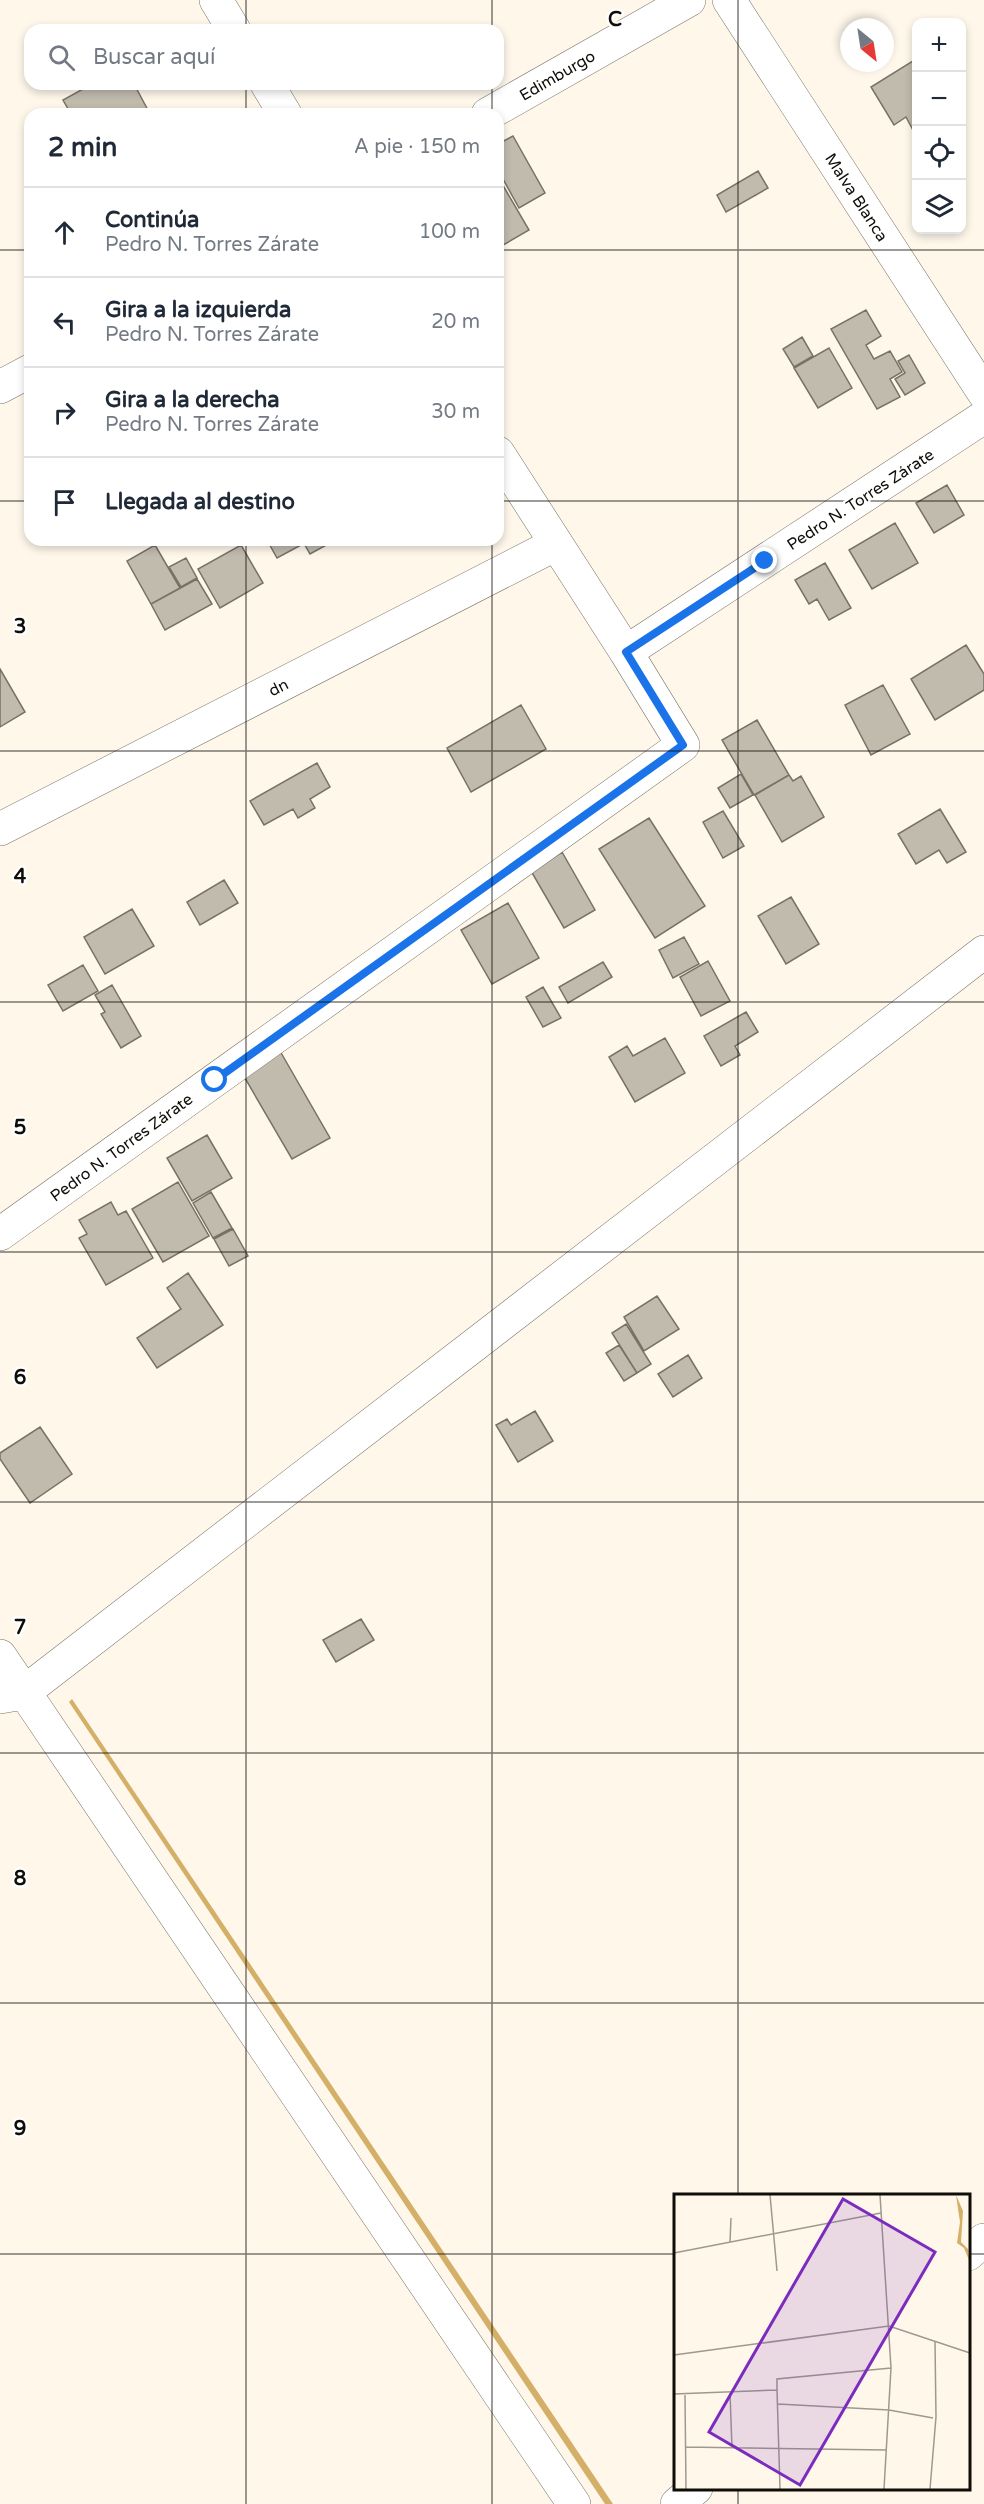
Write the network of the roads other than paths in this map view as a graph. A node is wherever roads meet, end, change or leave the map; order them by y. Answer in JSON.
{"nodes":[{"id":1,"x":216,"y":0,"type":"edge"},
{"id":2,"x":689,"y":0,"type":"edge"},
{"id":3,"x":729,"y":0,"type":"edge"},
{"id":4,"x":230,"y":24,"type":"edge"},
{"id":5,"x":271,"y":90,"type":"edge"},
{"id":6,"x":281,"y":108,"type":"edge"},
{"id":7,"x":499,"y":108,"type":"edge"},
{"id":8,"x":24,"y":374,"type":"edge"},
{"id":9,"x":0,"y":387,"type":"edge"},
{"id":10,"x":984,"y":393,"type":"edge"},
{"id":11,"x":984,"y":417,"type":"edge"},
{"id":12,"x":504,"y":462,"type":"edge"},
{"id":13,"x":556,"y":544,"type":"junction"},
{"id":14,"x":626,"y":652,"type":"junction"},
{"id":15,"x":0,"y":829,"type":"edge"},
{"id":16,"x":984,"y":952,"type":"edge"},
{"id":17,"x":0,"y":1234,"type":"edge"},
{"id":18,"x":0,"y":1656,"type":"edge"},
{"id":19,"x":11,"y":1695,"type":"edge"},
{"id":20,"x":984,"y":2240,"type":"edge"},
{"id":21,"x":969,"y":2253,"type":"edge"},
{"id":22,"x":694,"y":2489,"type":"edge"},
{"id":23,"x":574,"y":2504,"type":"edge"},
{"id":24,"x":677,"y":2504,"type":"edge"}],
"edges":[{"from":1,"to":4,"type":"street"},
{"from":2,"to":7,"type":"street","name":"Edimburgo"},
{"from":3,"to":10,"type":"street","name":"Malva Blanca"},
{"from":5,"to":6,"type":"street"},
{"from":8,"to":9,"type":"street"},
{"from":11,"to":14,"type":"street","name":"Pedro N. Torres Zárate"},
{"from":12,"to":13,"type":"street"},
{"from":13,"to":14,"type":"street"},
{"from":13,"to":15,"type":"street","name":"dn"},
{"from":14,"to":17,"type":"street","name":"Pedro N. Torres Zárate"},
{"from":16,"to":19,"type":"street"},
{"from":18,"to":19,"type":"street"},
{"from":19,"to":23,"type":"street"},
{"from":20,"to":21,"type":"street"},
{"from":22,"to":24,"type":"street"}]}
